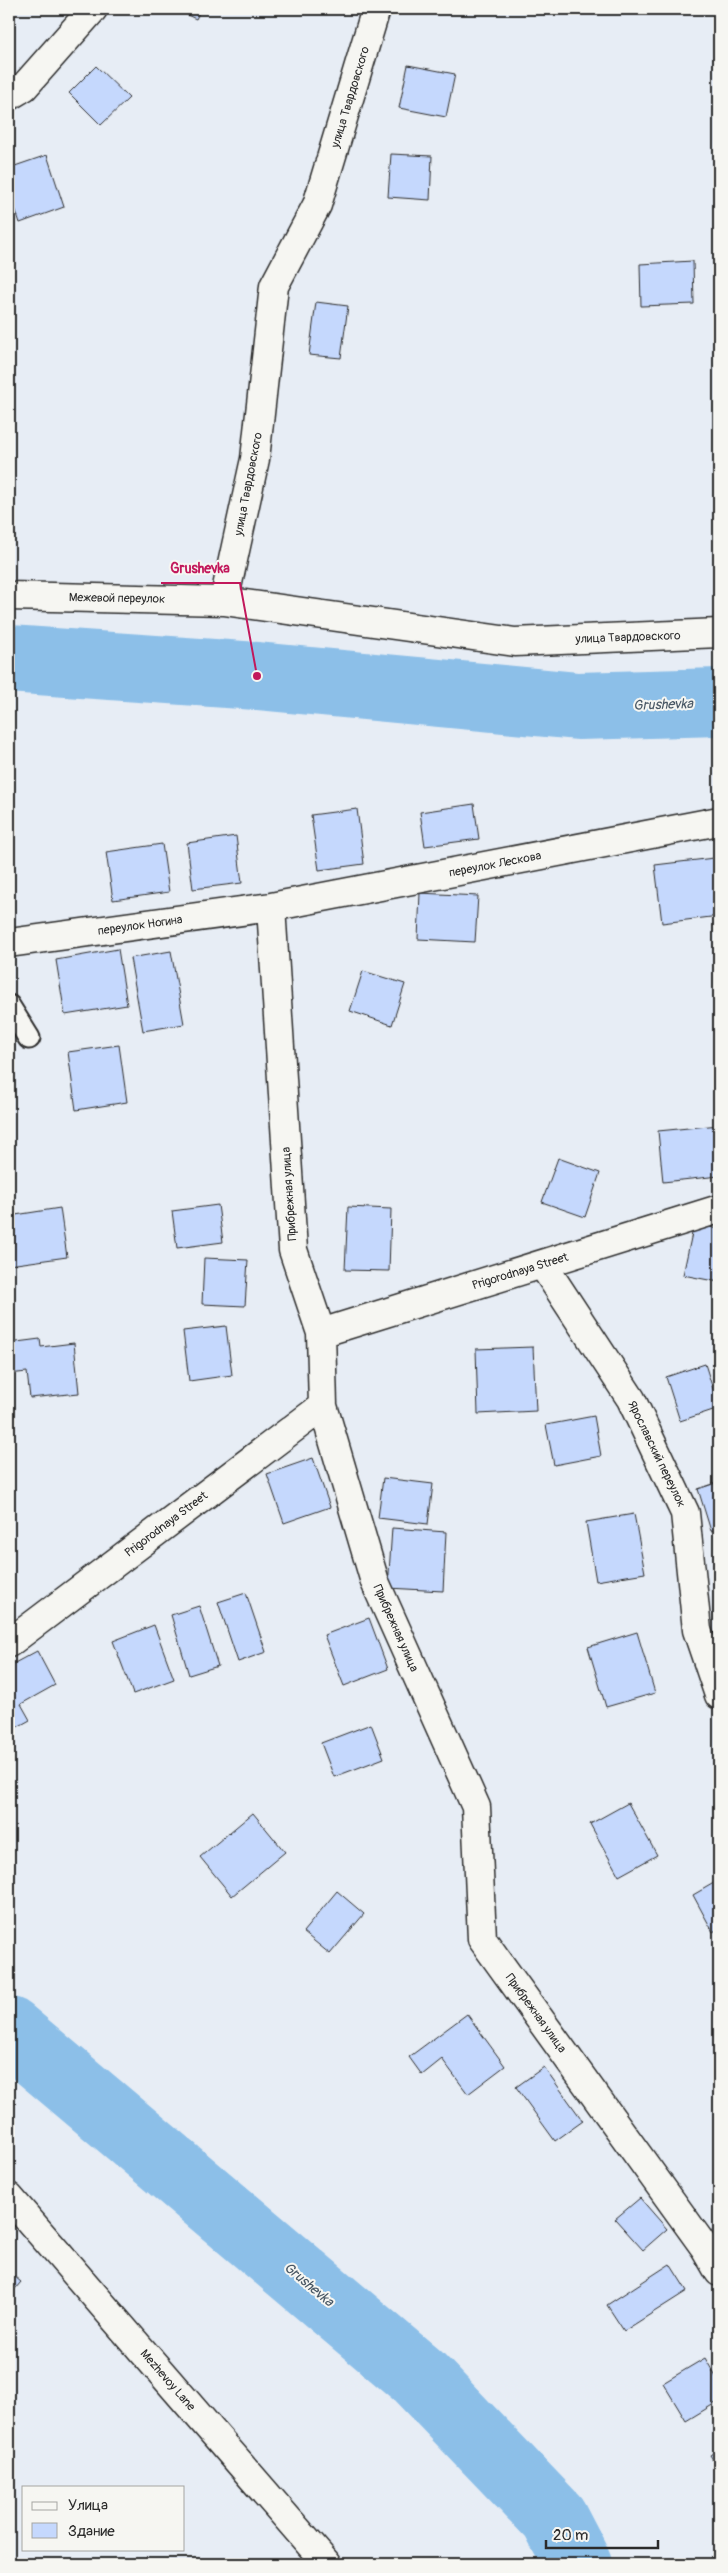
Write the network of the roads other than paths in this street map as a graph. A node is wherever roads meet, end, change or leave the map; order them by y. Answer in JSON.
{"nodes":[{"id":1,"x":93,"y":9,"type":"edge"},
{"id":2,"x":376,"y":9,"type":"edge"},
{"id":3,"x":9,"y":96,"type":"edge"},
{"id":4,"x":9,"y":596,"type":"edge"},
{"id":5,"x":224,"y":601,"type":"junction"},
{"id":6,"x":719,"y":633,"type":"edge"},
{"id":7,"x":719,"y":821,"type":"edge"},
{"id":8,"x":271,"y":907,"type":"junction"},
{"id":9,"x":9,"y":943,"type":"edge"},
{"id":10,"x":9,"y":1006,"type":"edge"},
{"id":11,"x":29,"y":1038,"type":"dead end"},
{"id":12,"x":719,"y":1209,"type":"edge"},
{"id":13,"x":543,"y":1264,"type":"junction"},
{"id":14,"x":321,"y":1333,"type":"junction"},
{"id":15,"x":323,"y":1406,"type":"junction"},
{"id":16,"x":9,"y":1643,"type":"edge"},
{"id":17,"x":719,"y":1695,"type":"edge"},
{"id":18,"x":9,"y":2197,"type":"edge"},
{"id":19,"x":719,"y":2272,"type":"edge"},
{"id":20,"x":327,"y":2564,"type":"edge"}],
"edges":[{"from":1,"to":3,"type":"street"},
{"from":2,"to":5,"type":"street","name":"улица Твардовского"},
{"from":4,"to":5,"type":"street","name":"Межевой переулок"},
{"from":5,"to":6,"type":"street","name":"улица Твардовского"},
{"from":7,"to":8,"type":"street","name":"переулок Лескова"},
{"from":8,"to":9,"type":"street","name":"переулок Ногина"},
{"from":8,"to":14,"type":"street","name":"Прибрежная улица"},
{"from":10,"to":11,"type":"lane"},
{"from":12,"to":13,"type":"street","name":"Prigorodnaya Street"},
{"from":13,"to":14,"type":"street","name":"Prigorodnaya Street"},
{"from":13,"to":17,"type":"street","name":"Ярославский переулок"},
{"from":14,"to":15,"type":"street","name":"Прибрежная улица"},
{"from":15,"to":16,"type":"street","name":"Prigorodnaya Street"},
{"from":15,"to":19,"type":"street","name":"Прибрежная улица"},
{"from":18,"to":20,"type":"street","name":"Mezhevoy Lane"}]}
